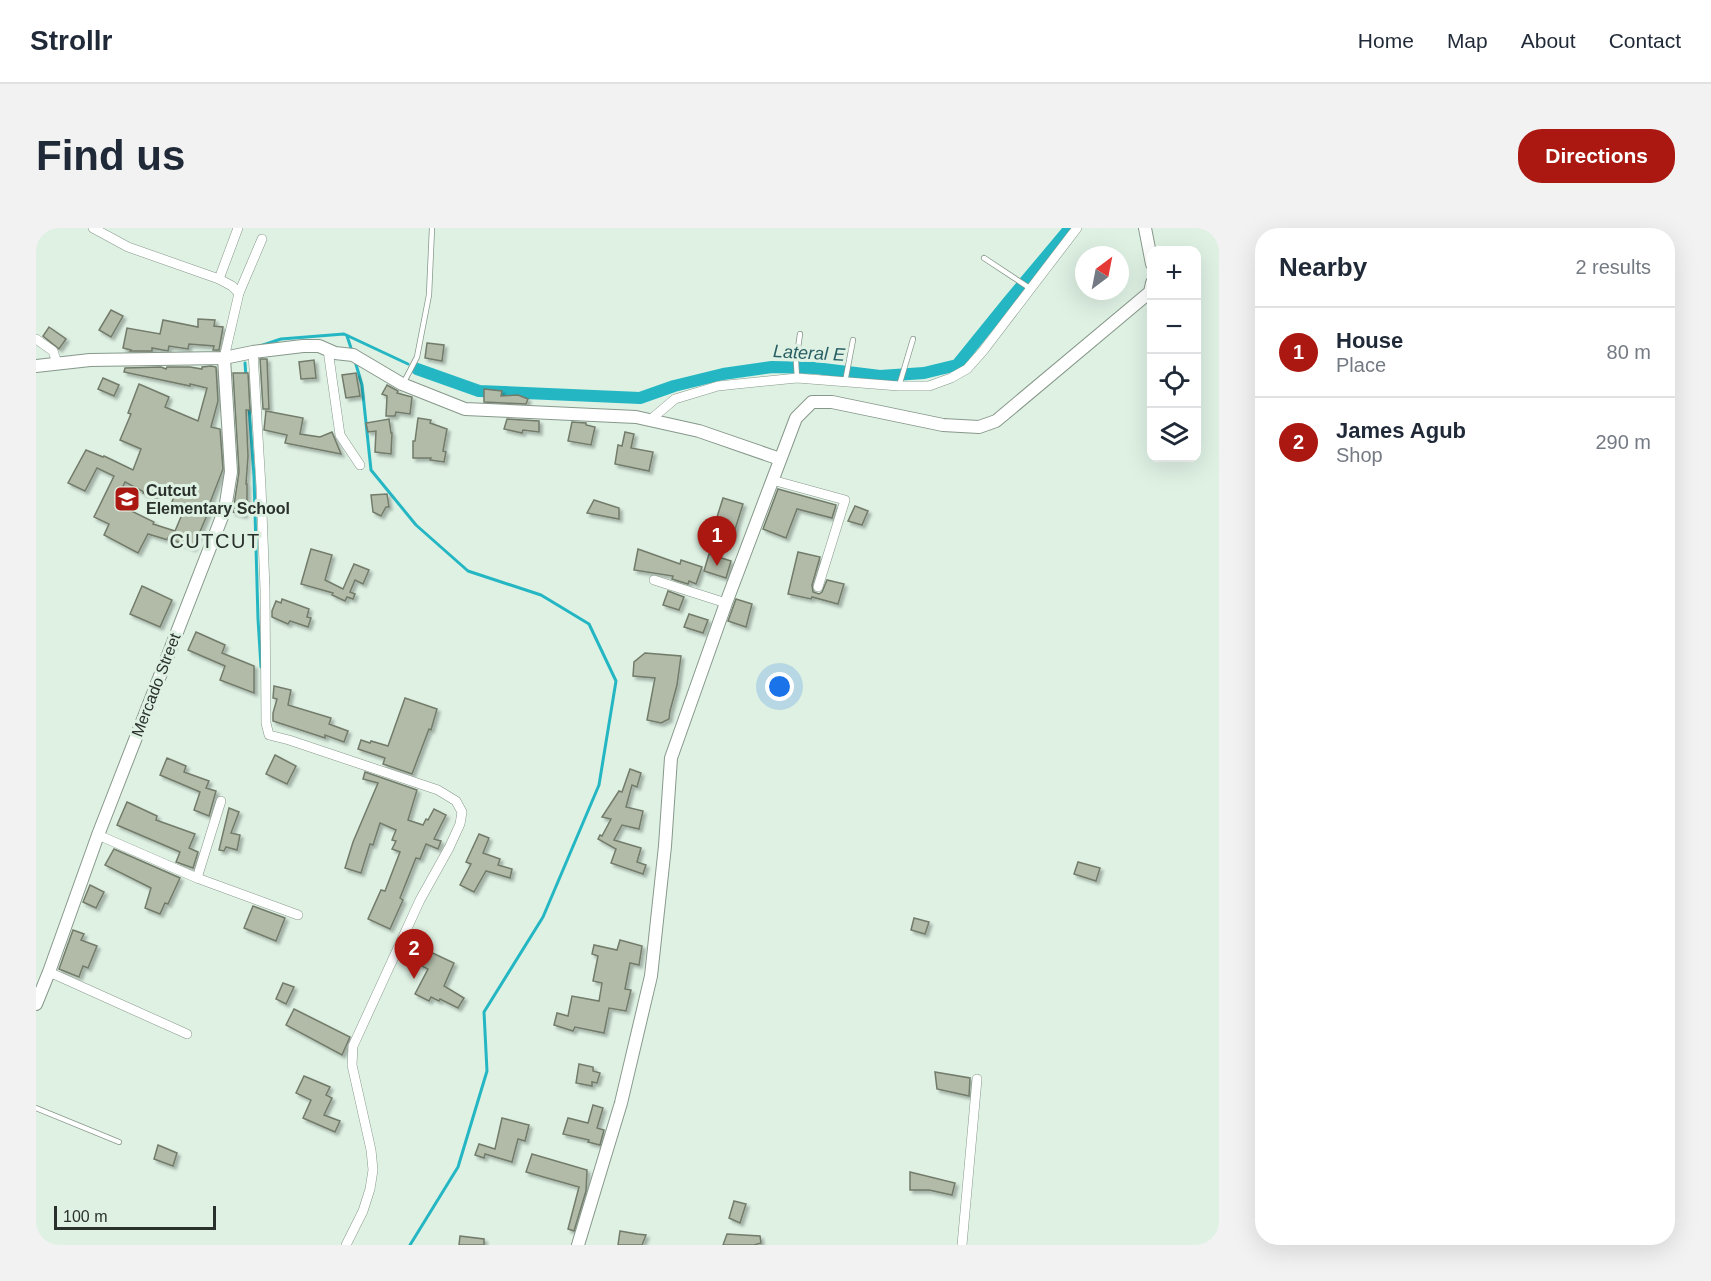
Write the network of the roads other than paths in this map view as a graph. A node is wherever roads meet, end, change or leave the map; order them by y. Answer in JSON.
{"nodes":[{"id":1,"x":93,"y":228,"type":"edge"},
{"id":2,"x":238,"y":228,"type":"edge"},
{"id":3,"x":432,"y":228,"type":"edge"},
{"id":4,"x":1077,"y":228,"type":"edge"},
{"id":5,"x":1145,"y":228,"type":"edge"},
{"id":6,"x":262,"y":239,"type":"dead end"},
{"id":7,"x":1148,"y":246,"type":"edge"},
{"id":8,"x":984,"y":258,"type":"dead end"},
{"id":9,"x":219,"y":279,"type":"junction"},
{"id":10,"x":1031,"y":289,"type":"junction"},
{"id":11,"x":239,"y":293,"type":"junction"},
{"id":12,"x":1147,"y":294,"type":"edge"},
{"id":13,"x":800,"y":334,"type":"dead end"},
{"id":14,"x":36,"y":339,"type":"edge"},
{"id":15,"x":913,"y":339,"type":"dead end"},
{"id":16,"x":853,"y":340,"type":"dead end"},
{"id":17,"x":331,"y":351,"type":"junction"},
{"id":18,"x":252,"y":352,"type":"junction"},
{"id":19,"x":224,"y":358,"type":"junction"},
{"id":20,"x":57,"y":363,"type":"junction"},
{"id":21,"x":36,"y":366,"type":"edge"},
{"id":22,"x":797,"y":376,"type":"junction"},
{"id":23,"x":845,"y":380,"type":"junction"},
{"id":24,"x":900,"y":383,"type":"junction"},
{"id":25,"x":402,"y":384,"type":"junction"},
{"id":26,"x":650,"y":420,"type":"junction"},
{"id":27,"x":780,"y":459,"type":"junction"},
{"id":28,"x":360,"y":465,"type":"dead end"},
{"id":29,"x":772,"y":480,"type":"junction"},
{"id":30,"x":654,"y":580,"type":"dead end"},
{"id":31,"x":818,"y":587,"type":"dead end"},
{"id":32,"x":726,"y":603,"type":"junction"},
{"id":33,"x":221,"y":801,"type":"dead end"},
{"id":34,"x":98,"y":835,"type":"junction"},
{"id":35,"x":197,"y":878,"type":"junction"},
{"id":36,"x":298,"y":915,"type":"dead end"},
{"id":37,"x":49,"y":972,"type":"junction"},
{"id":38,"x":36,"y":1004,"type":"edge"},
{"id":39,"x":187,"y":1034,"type":"dead end"},
{"id":40,"x":977,"y":1079,"type":"dead end"},
{"id":41,"x":36,"y":1108,"type":"edge"},
{"id":42,"x":119,"y":1142,"type":"dead end"},
{"id":43,"x":345,"y":1245,"type":"edge"},
{"id":44,"x":578,"y":1245,"type":"edge"},
{"id":45,"x":962,"y":1245,"type":"edge"}],
"edges":[{"from":1,"to":9,"type":"street"},
{"from":2,"to":9,"type":"street"},
{"from":3,"to":25,"type":"lane"},
{"from":4,"to":10,"type":"street"},
{"from":5,"to":7,"type":"street"},
{"from":6,"to":11,"type":"street"},
{"from":8,"to":10,"type":"lane"},
{"from":9,"to":11,"type":"street"},
{"from":10,"to":24,"type":"street"},
{"from":11,"to":19,"type":"street"},
{"from":12,"to":27,"type":"street"},
{"from":13,"to":22,"type":"lane"},
{"from":14,"to":20,"type":"street"},
{"from":15,"to":24,"type":"lane"},
{"from":16,"to":23,"type":"lane"},
{"from":17,"to":18,"type":"street"},
{"from":17,"to":25,"type":"street"},
{"from":17,"to":28,"type":"street"},
{"from":18,"to":19,"type":"street"},
{"from":18,"to":43,"type":"street"},
{"from":19,"to":20,"type":"street"},
{"from":19,"to":34,"type":"street","name":"Mercado Street"},
{"from":20,"to":21,"type":"street"},
{"from":22,"to":23,"type":"street"},
{"from":22,"to":26,"type":"street"},
{"from":23,"to":24,"type":"street"},
{"from":25,"to":26,"type":"street"},
{"from":26,"to":27,"type":"street"},
{"from":27,"to":29,"type":"street"},
{"from":29,"to":31,"type":"street"},
{"from":29,"to":32,"type":"street"},
{"from":30,"to":32,"type":"street"},
{"from":32,"to":44,"type":"street"},
{"from":33,"to":35,"type":"street"},
{"from":34,"to":35,"type":"street"},
{"from":34,"to":37,"type":"street","name":"Mercado Street"},
{"from":35,"to":36,"type":"street"},
{"from":37,"to":38,"type":"street","name":"Mercado Street"},
{"from":37,"to":39,"type":"street"},
{"from":40,"to":45,"type":"street"},
{"from":41,"to":42,"type":"lane"}]}
